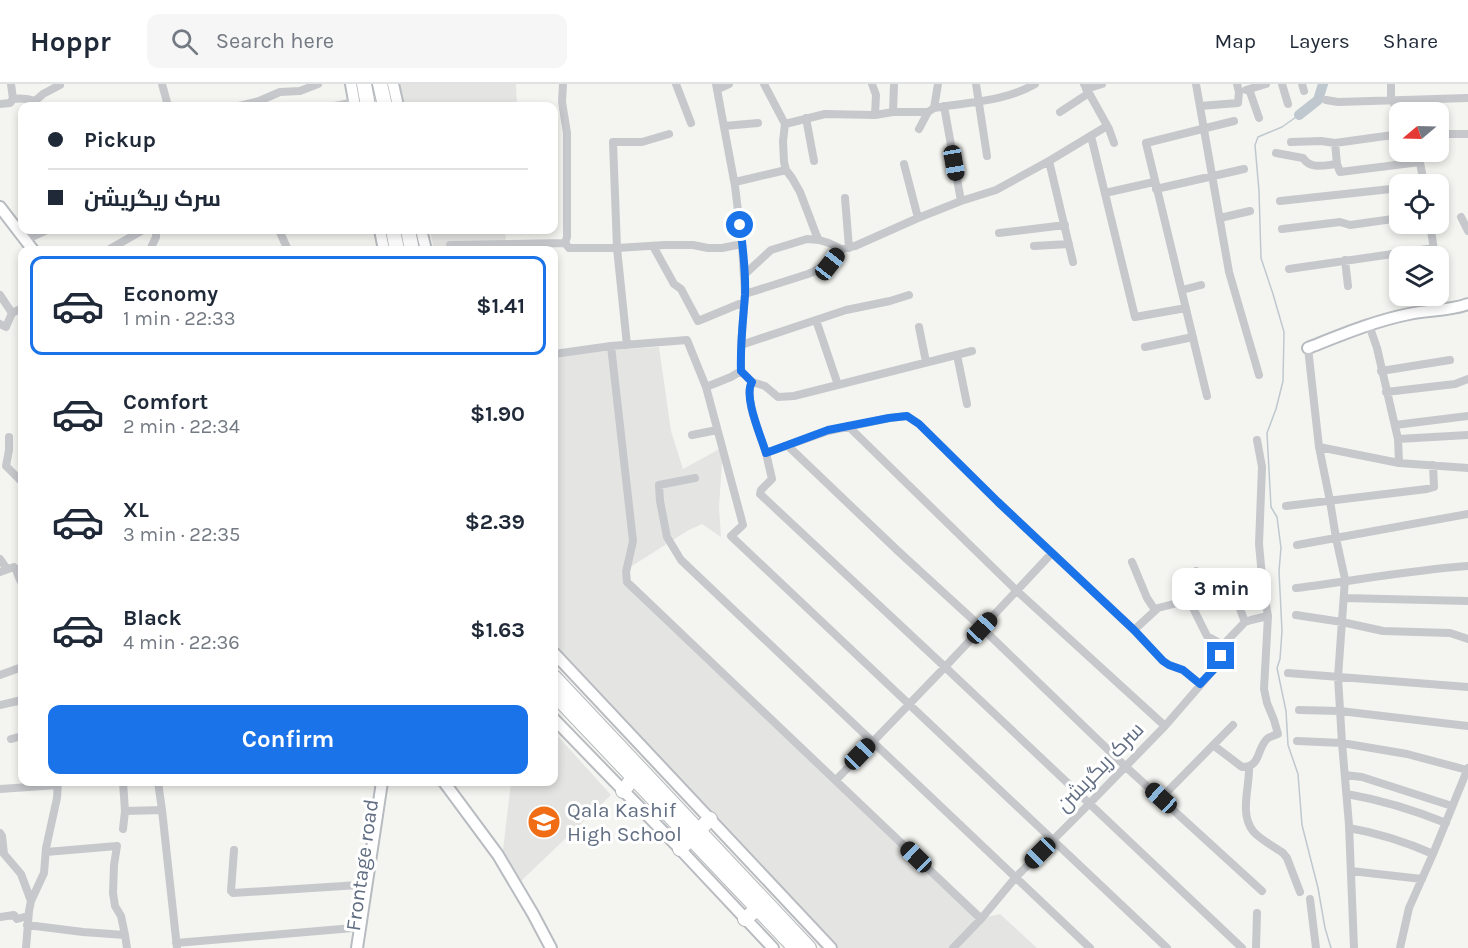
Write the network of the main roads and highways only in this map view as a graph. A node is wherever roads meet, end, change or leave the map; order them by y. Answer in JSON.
{"nodes":[{"id":1,"x":364,"y":84,"type":"edge"},
{"id":2,"x":380,"y":84,"type":"edge"},
{"id":3,"x":368,"y":102,"type":"edge"},
{"id":4,"x":384,"y":102,"type":"edge"},
{"id":5,"x":558,"y":681,"type":"edge"},
{"id":6,"x":558,"y":698,"type":"edge"},
{"id":7,"x":633,"y":778,"type":"junction"},
{"id":8,"x":623,"y":790,"type":"road end"},
{"id":9,"x":710,"y":819,"type":"road end"},
{"id":10,"x":694,"y":834,"type":"junction"},
{"id":11,"x":680,"y":849,"type":"road end"},
{"id":12,"x":758,"y":908,"type":"junction"},
{"id":13,"x":746,"y":919,"type":"road end"},
{"id":14,"x":795,"y":948,"type":"edge"},
{"id":15,"x":809,"y":948,"type":"edge"}],
"edges":[{"from":1,"to":3,"type":"highway"},
{"from":2,"to":4,"type":"highway"},
{"from":5,"to":10,"type":"highway"},
{"from":6,"to":7,"type":"highway"},
{"from":7,"to":8,"type":"highway"},
{"from":7,"to":10,"type":"highway"},
{"from":9,"to":10,"type":"highway"},
{"from":10,"to":11,"type":"highway"},
{"from":10,"to":12,"type":"highway"},
{"from":10,"to":15,"type":"highway"},
{"from":12,"to":13,"type":"highway"},
{"from":12,"to":14,"type":"highway"}]}
